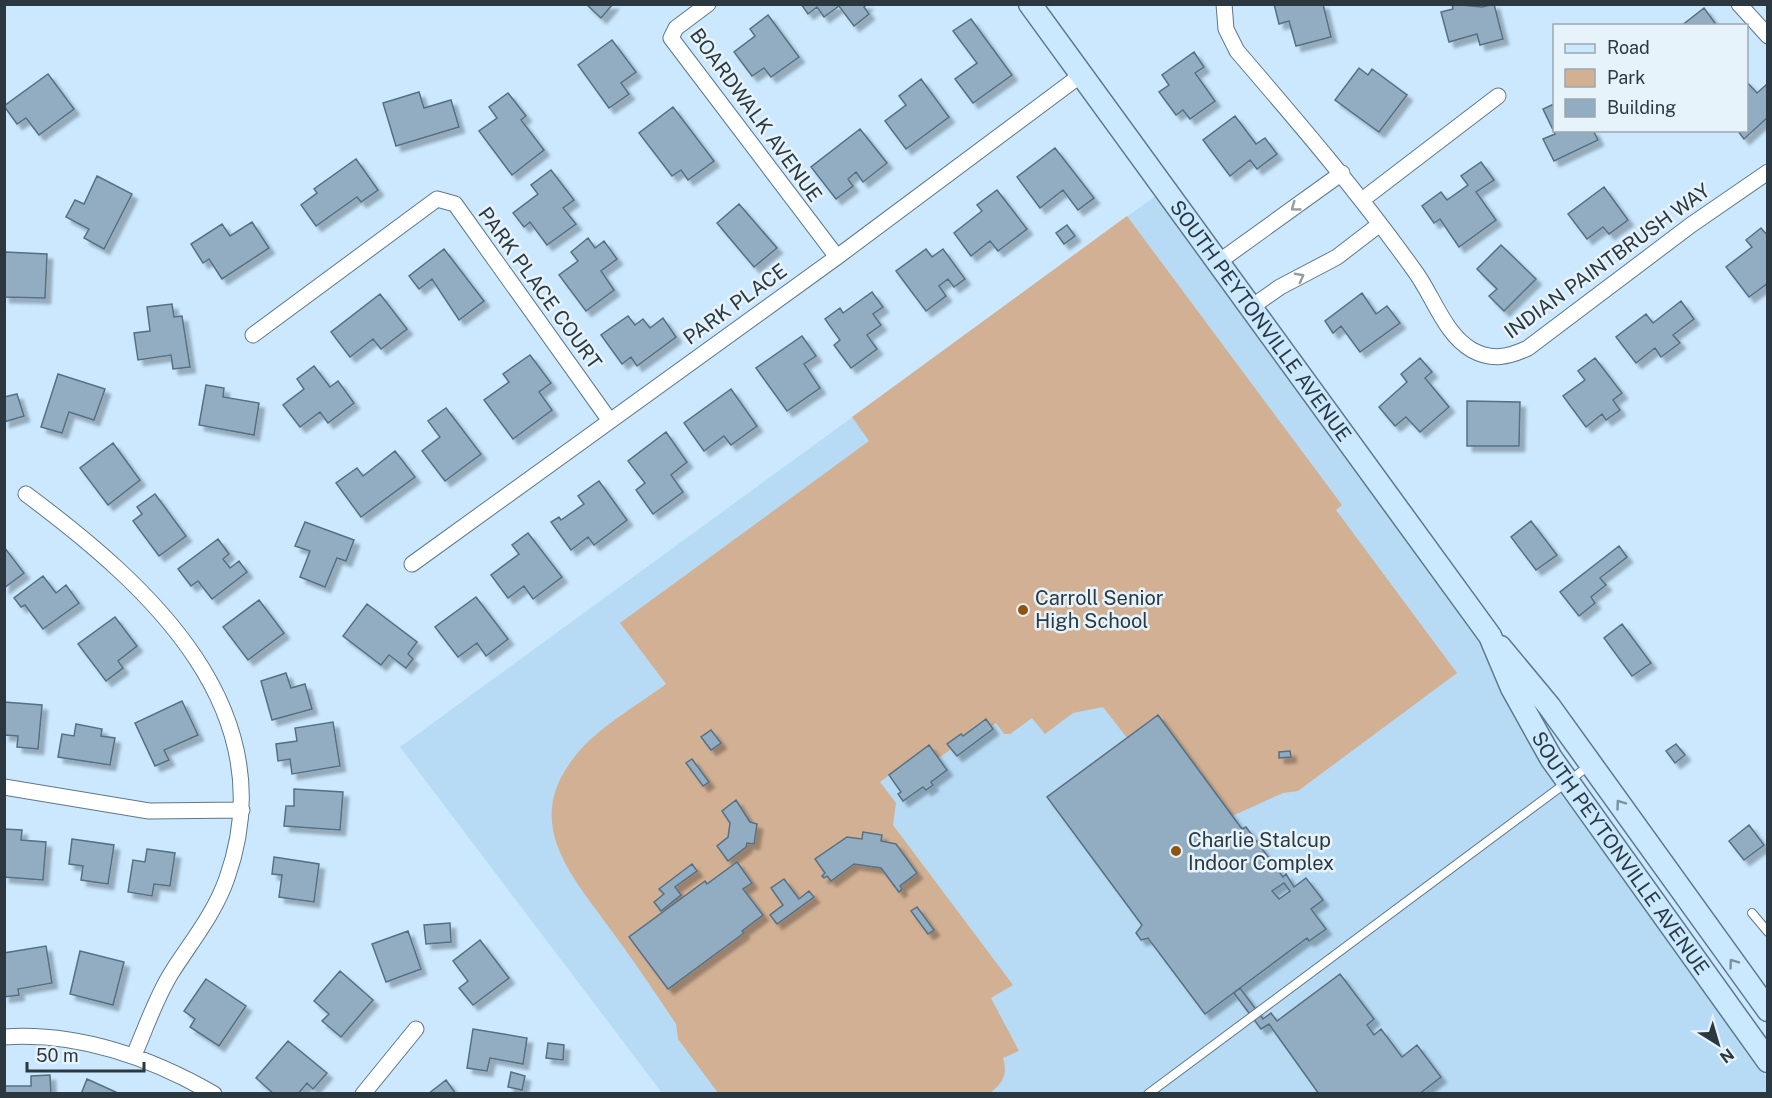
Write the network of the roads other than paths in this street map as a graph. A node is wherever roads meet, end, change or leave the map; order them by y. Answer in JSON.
{"nodes":[{"id":1,"x":708,"y":4,"type":"edge"},
{"id":2,"x":1030,"y":4,"type":"edge"},
{"id":3,"x":1224,"y":4,"type":"edge"},
{"id":4,"x":1739,"y":4,"type":"edge"},
{"id":5,"x":1767,"y":36,"type":"edge"},
{"id":6,"x":1081,"y":75,"type":"junction"},
{"id":7,"x":1498,"y":96,"type":"dead end"},
{"id":8,"x":1767,"y":172,"type":"edge"},
{"id":9,"x":1342,"y":173,"type":"junction"},
{"id":10,"x":1362,"y":200,"type":"junction"},
{"id":11,"x":1380,"y":224,"type":"junction"},
{"id":12,"x":837,"y":257,"type":"junction"},
{"id":13,"x":1217,"y":263,"type":"junction"},
{"id":14,"x":1250,"y":308,"type":"junction"},
{"id":15,"x":253,"y":335,"type":"dead end"},
{"id":16,"x":610,"y":421,"type":"junction"},
{"id":17,"x":26,"y":494,"type":"dead end"},
{"id":18,"x":412,"y":564,"type":"dead end"},
{"id":19,"x":1490,"y":636,"type":"junction"},
{"id":20,"x":1591,"y":764,"type":"junction"},
{"id":21,"x":1567,"y":782,"type":"junction"},
{"id":22,"x":4,"y":787,"type":"edge"},
{"id":23,"x":242,"y":810,"type":"junction"},
{"id":24,"x":1752,"y":913,"type":"dead end"},
{"id":25,"x":1767,"y":932,"type":"edge"},
{"id":26,"x":1767,"y":1010,"type":"edge"},
{"id":27,"x":1743,"y":1028,"type":"junction"},
{"id":28,"x":416,"y":1029,"type":"dead end"},
{"id":29,"x":4,"y":1037,"type":"edge"},
{"id":30,"x":134,"y":1055,"type":"junction"},
{"id":31,"x":1767,"y":1061,"type":"edge"},
{"id":32,"x":214,"y":1094,"type":"edge"},
{"id":33,"x":363,"y":1094,"type":"edge"},
{"id":34,"x":1148,"y":1094,"type":"edge"}],
"edges":[{"from":1,"to":12,"type":"street","name":"BOARDWALK AVENUE"},
{"from":2,"to":6,"type":"street","name":"SOUTH PEYTONVILLE AVENUE"},
{"from":3,"to":9,"type":"street","name":"INDIAN PAINTBRUSH WAY"},
{"from":4,"to":5,"type":"street"},
{"from":6,"to":12,"type":"street","name":"PARK PLACE"},
{"from":6,"to":13,"type":"street","name":"SOUTH PEYTONVILLE AVENUE"},
{"from":7,"to":10,"type":"street"},
{"from":8,"to":11,"type":"street","name":"INDIAN PAINTBRUSH WAY"},
{"from":9,"to":10,"type":"street","name":"INDIAN PAINTBRUSH WAY"},
{"from":9,"to":13,"type":"street","one_way":true},
{"from":10,"to":11,"type":"street","name":"INDIAN PAINTBRUSH WAY"},
{"from":14,"to":11,"type":"street","one_way":true},
{"from":12,"to":16,"type":"street","name":"PARK PLACE"},
{"from":13,"to":14,"type":"street","name":"SOUTH PEYTONVILLE AVENUE"},
{"from":14,"to":19,"type":"street","name":"SOUTH PEYTONVILLE AVENUE"},
{"from":15,"to":16,"type":"street","name":"PARK PLACE COURT"},
{"from":16,"to":18,"type":"street","name":"PARK PLACE"},
{"from":17,"to":23,"type":"street"},
{"from":19,"to":20,"type":"street","name":"SOUTH PEYTONVILLE AVENUE"},
{"from":19,"to":21,"type":"street","name":"SOUTH PEYTONVILLE AVENUE"},
{"from":20,"to":21,"type":"lane"},
{"from":26,"to":20,"type":"street","name":"SOUTH PEYTONVILLE AVENUE","one_way":true},
{"from":21,"to":27,"type":"street","name":"SOUTH PEYTONVILLE AVENUE"},
{"from":21,"to":34,"type":"lane"},
{"from":22,"to":23,"type":"street"},
{"from":23,"to":30,"type":"street"},
{"from":24,"to":25,"type":"lane"},
{"from":26,"to":27,"type":"street"},
{"from":27,"to":31,"type":"street","name":"SOUTH PEYTONVILLE AVENUE"},
{"from":28,"to":33,"type":"street"},
{"from":29,"to":30,"type":"street"},
{"from":30,"to":32,"type":"street"}]}
